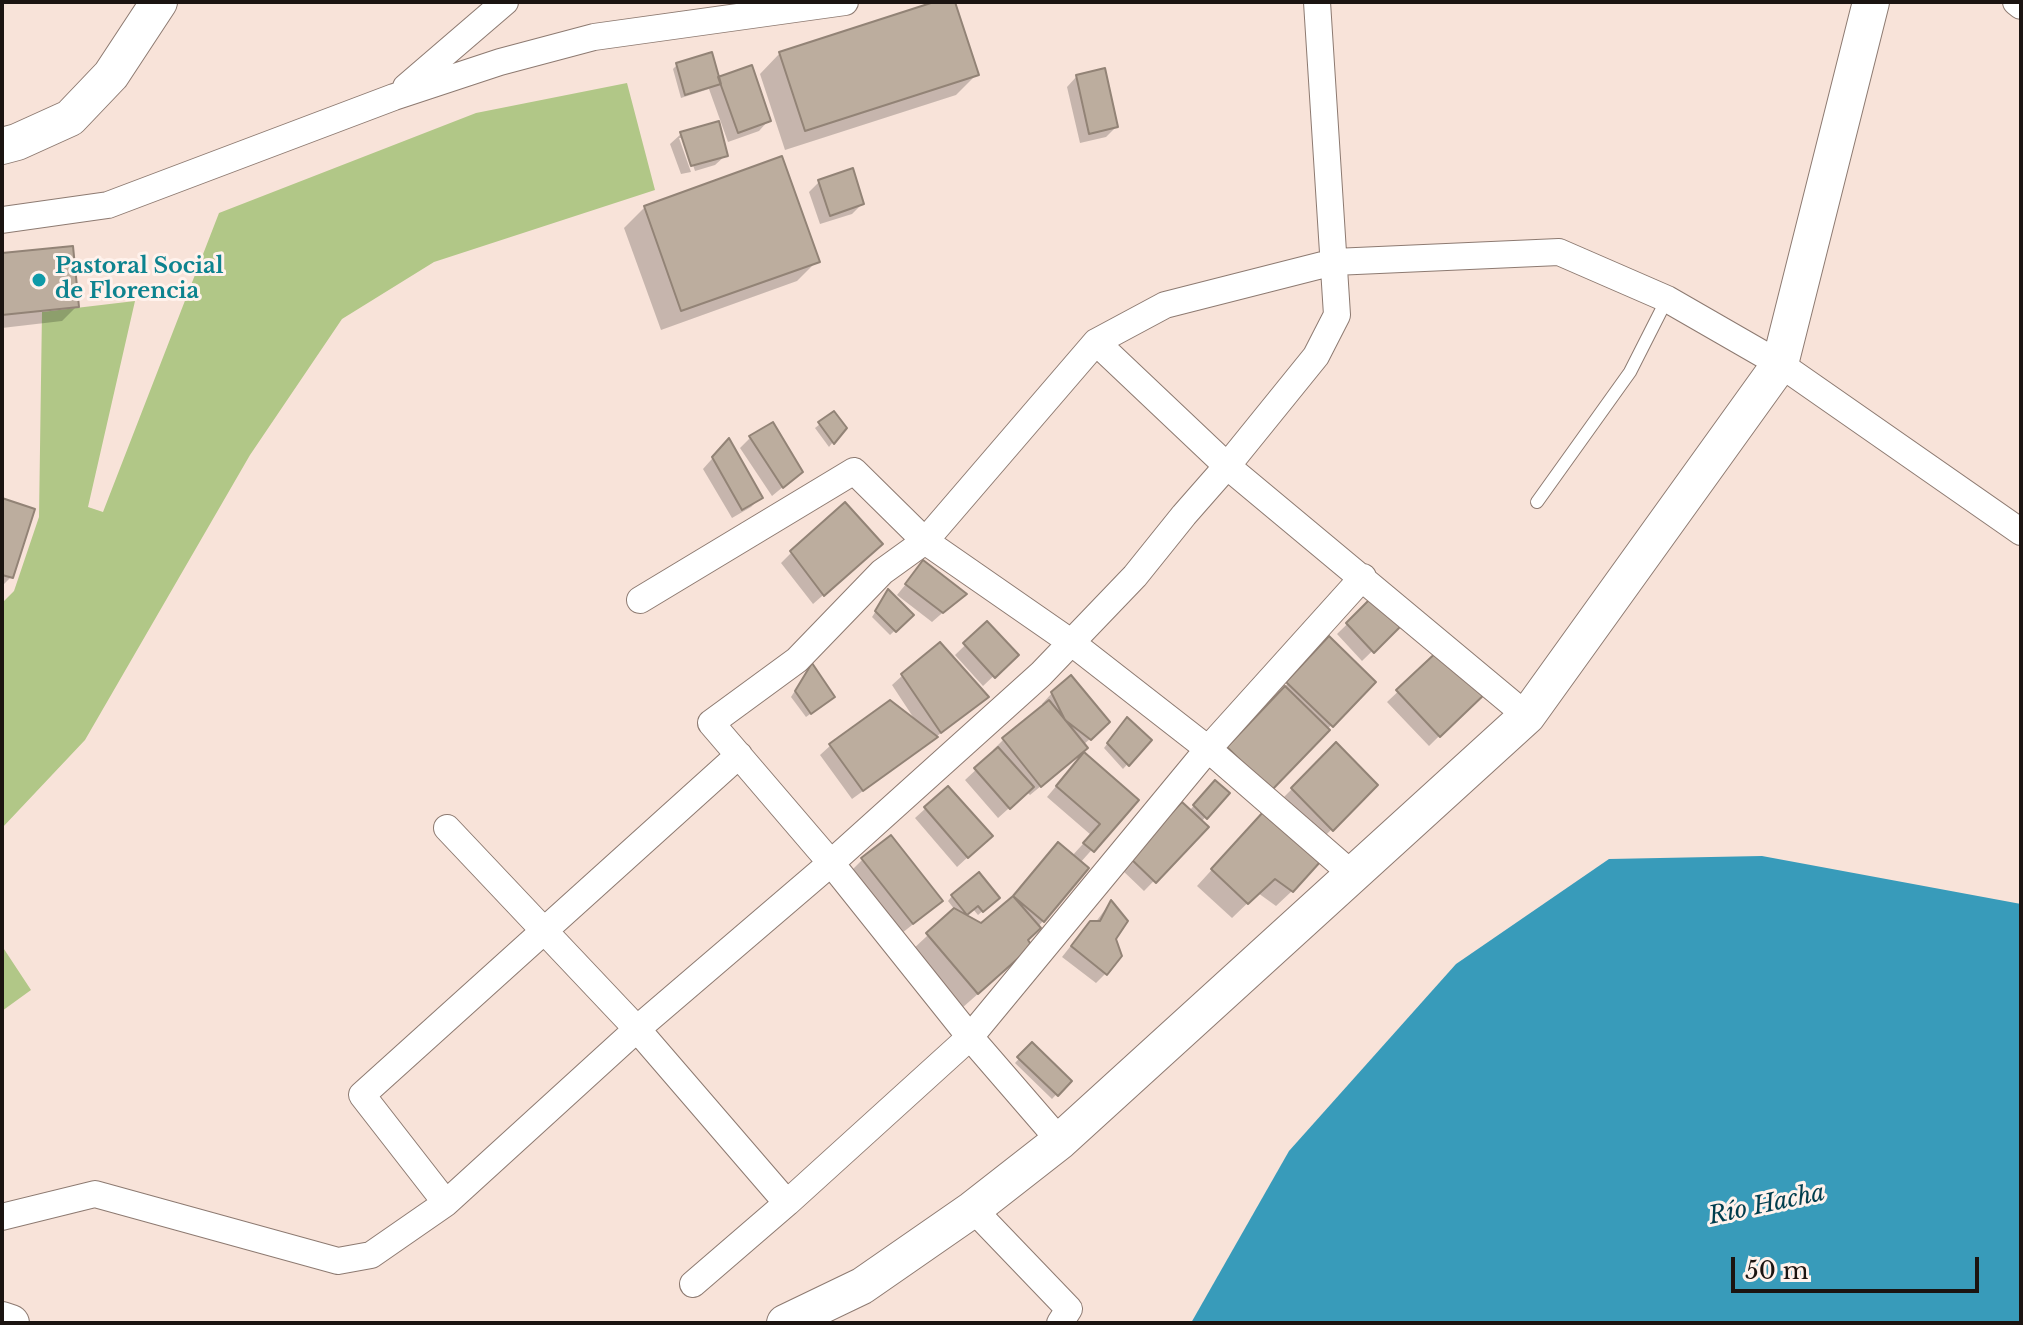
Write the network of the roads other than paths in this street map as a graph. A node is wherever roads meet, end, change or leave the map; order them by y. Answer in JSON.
{"nodes":[{"id":1,"x":159,"y":2,"type":"edge"},
{"id":2,"x":505,"y":2,"type":"edge"},
{"id":3,"x":845,"y":2,"type":"edge"},
{"id":4,"x":1317,"y":2,"type":"edge"},
{"id":5,"x":1871,"y":2,"type":"edge"},
{"id":6,"x":2016,"y":2,"type":"edge"},
{"id":7,"x":2021,"y":6,"type":"edge"},
{"id":8,"x":394,"y":97,"type":"junction"},
{"id":9,"x":2,"y":146,"type":"edge"},
{"id":10,"x":2,"y":220,"type":"edge"},
{"id":11,"x":1334,"y":262,"type":"junction"},
{"id":12,"x":1667,"y":299,"type":"junction"},
{"id":13,"x":1096,"y":342,"type":"junction"},
{"id":14,"x":1780,"y":364,"type":"junction"},
{"id":15,"x":1227,"y":466,"type":"junction"},
{"id":16,"x":1537,"y":502,"type":"dead end"},
{"id":17,"x":2021,"y":532,"type":"edge"},
{"id":18,"x":925,"y":541,"type":"junction"},
{"id":19,"x":1363,"y":577,"type":"junction"},
{"id":20,"x":640,"y":600,"type":"dead end"},
{"id":21,"x":1072,"y":643,"type":"junction"},
{"id":22,"x":1527,"y":716,"type":"junction"},
{"id":23,"x":1208,"y":749,"type":"junction"},
{"id":24,"x":739,"y":755,"type":"junction"},
{"id":25,"x":447,"y":828,"type":"dead end"},
{"id":26,"x":831,"y":863,"type":"junction"},
{"id":27,"x":1353,"y":875,"type":"junction"},
{"id":28,"x":545,"y":932,"type":"junction"},
{"id":29,"x":637,"y":1029,"type":"junction"},
{"id":30,"x":970,"y":1037,"type":"junction"},
{"id":31,"x":1060,"y":1141,"type":"junction"},
{"id":32,"x":446,"y":1203,"type":"junction"},
{"id":33,"x":787,"y":1203,"type":"junction"},
{"id":34,"x":973,"y":1209,"type":"junction"},
{"id":35,"x":2,"y":1217,"type":"edge"},
{"id":36,"x":693,"y":1284,"type":"dead end"},
{"id":37,"x":2,"y":1320,"type":"edge"},
{"id":38,"x":11,"y":1323,"type":"edge"},
{"id":39,"x":785,"y":1323,"type":"edge"},
{"id":40,"x":1060,"y":1323,"type":"edge"}],
"edges":[{"from":1,"to":9,"type":"street"},
{"from":2,"to":8,"type":"street"},
{"from":3,"to":8,"type":"street"},
{"from":4,"to":11,"type":"street"},
{"from":5,"to":14,"type":"street"},
{"from":6,"to":7,"type":"street"},
{"from":8,"to":10,"type":"street"},
{"from":11,"to":12,"type":"street"},
{"from":11,"to":13,"type":"street"},
{"from":11,"to":15,"type":"street"},
{"from":12,"to":14,"type":"street"},
{"from":12,"to":16,"type":"lane"},
{"from":13,"to":15,"type":"street"},
{"from":13,"to":18,"type":"street"},
{"from":14,"to":17,"type":"street"},
{"from":14,"to":22,"type":"street"},
{"from":15,"to":19,"type":"street"},
{"from":15,"to":21,"type":"street"},
{"from":18,"to":20,"type":"street"},
{"from":18,"to":21,"type":"street"},
{"from":18,"to":24,"type":"street"},
{"from":19,"to":22,"type":"street"},
{"from":19,"to":23,"type":"street"},
{"from":21,"to":23,"type":"street"},
{"from":21,"to":26,"type":"street"},
{"from":22,"to":27,"type":"street"},
{"from":23,"to":27,"type":"street"},
{"from":23,"to":30,"type":"street"},
{"from":24,"to":26,"type":"street"},
{"from":24,"to":28,"type":"street"},
{"from":25,"to":28,"type":"street"},
{"from":26,"to":29,"type":"street"},
{"from":26,"to":30,"type":"street"},
{"from":27,"to":31,"type":"street"},
{"from":28,"to":29,"type":"street"},
{"from":28,"to":32,"type":"street"},
{"from":29,"to":32,"type":"street"},
{"from":29,"to":33,"type":"street"},
{"from":30,"to":31,"type":"street"},
{"from":30,"to":33,"type":"street"},
{"from":31,"to":34,"type":"street"},
{"from":32,"to":35,"type":"street"},
{"from":33,"to":36,"type":"street"},
{"from":34,"to":39,"type":"street"},
{"from":34,"to":40,"type":"street"},
{"from":37,"to":38,"type":"street"}]}
